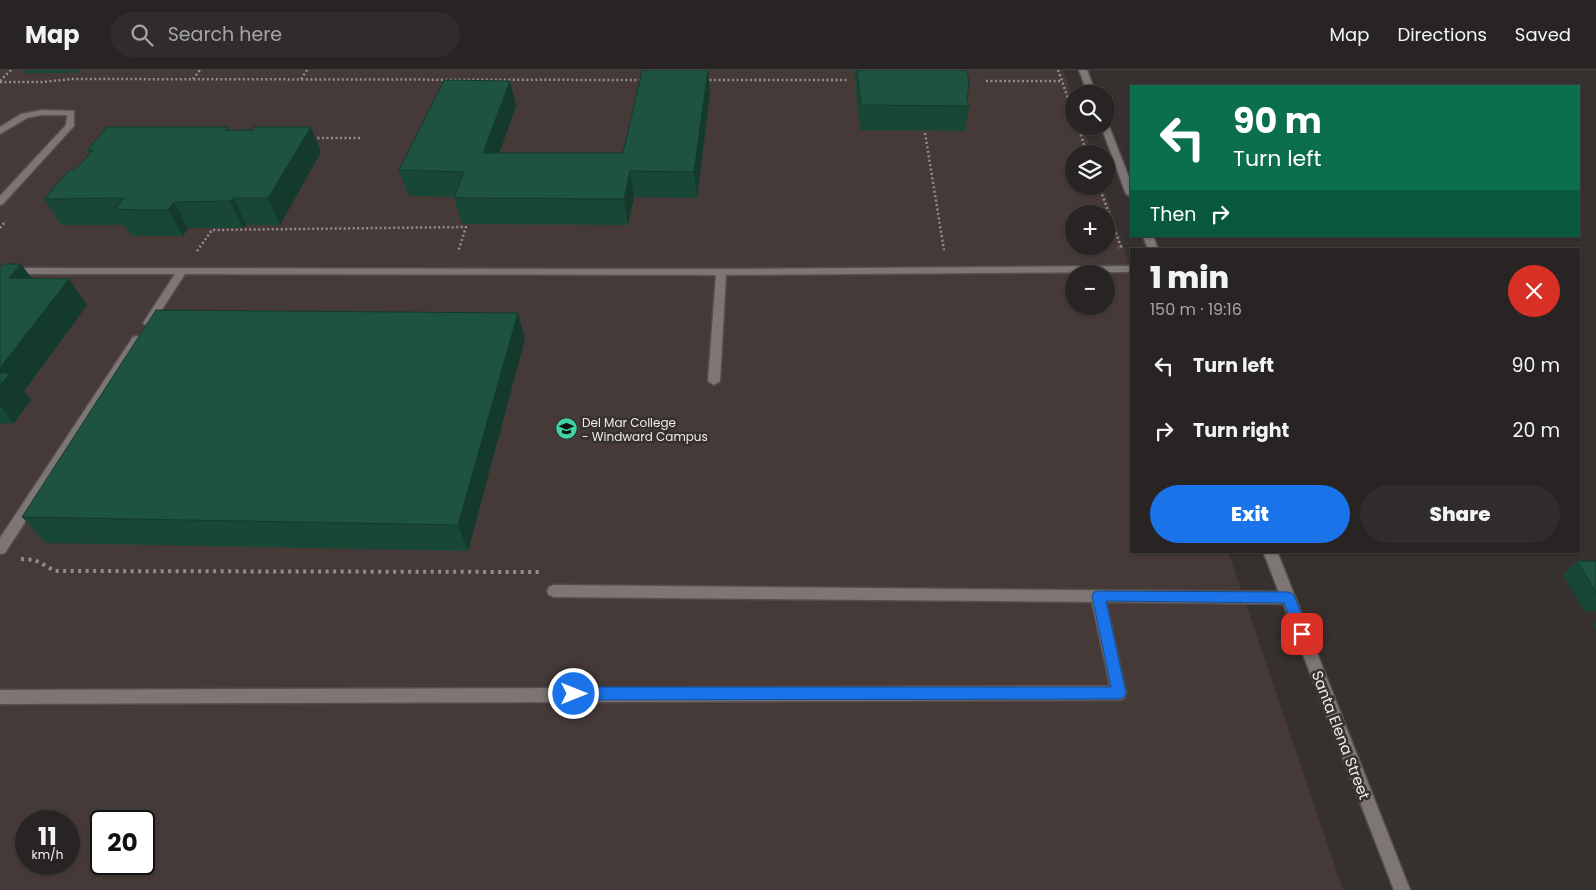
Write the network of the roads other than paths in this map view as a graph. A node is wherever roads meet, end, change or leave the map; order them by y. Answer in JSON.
{"nodes":[{"id":1,"x":1083,"y":70,"type":"edge"},
{"id":2,"x":1089,"y":85,"type":"edge"},
{"id":3,"x":0,"y":131,"type":"edge"},
{"id":4,"x":1108,"y":135,"type":"edge"},
{"id":5,"x":1130,"y":191,"type":"edge"},
{"id":6,"x":0,"y":202,"type":"edge"},
{"id":7,"x":1130,"y":269,"type":"edge"},
{"id":8,"x":0,"y":271,"type":"edge"},
{"id":9,"x":182,"y":271,"type":"junction"},
{"id":10,"x":721,"y":272,"type":"junction"},
{"id":11,"x":714,"y":381,"type":"dead end"},
{"id":12,"x":0,"y":549,"type":"edge"},
{"id":13,"x":1271,"y":553,"type":"edge"},
{"id":14,"x":554,"y":591,"type":"dead end"},
{"id":15,"x":1098,"y":596,"type":"junction"},
{"id":16,"x":1288,"y":598,"type":"junction"},
{"id":17,"x":0,"y":697,"type":"edge"},
{"id":18,"x":1402,"y":890,"type":"edge"}],
"edges":[{"from":1,"to":2,"type":"street"},
{"from":3,"to":6,"type":"street"},
{"from":4,"to":5,"type":"street"},
{"from":7,"to":10,"type":"street"},
{"from":8,"to":9,"type":"street"},
{"from":9,"to":10,"type":"street"},
{"from":9,"to":12,"type":"street"},
{"from":10,"to":11,"type":"street"},
{"from":13,"to":16,"type":"street","name":"Santa Elena Street"},
{"from":14,"to":15,"type":"street"},
{"from":15,"to":16,"type":"street"},
{"from":15,"to":17,"type":"street"},
{"from":16,"to":18,"type":"street","name":"Santa Elena Street"}]}
